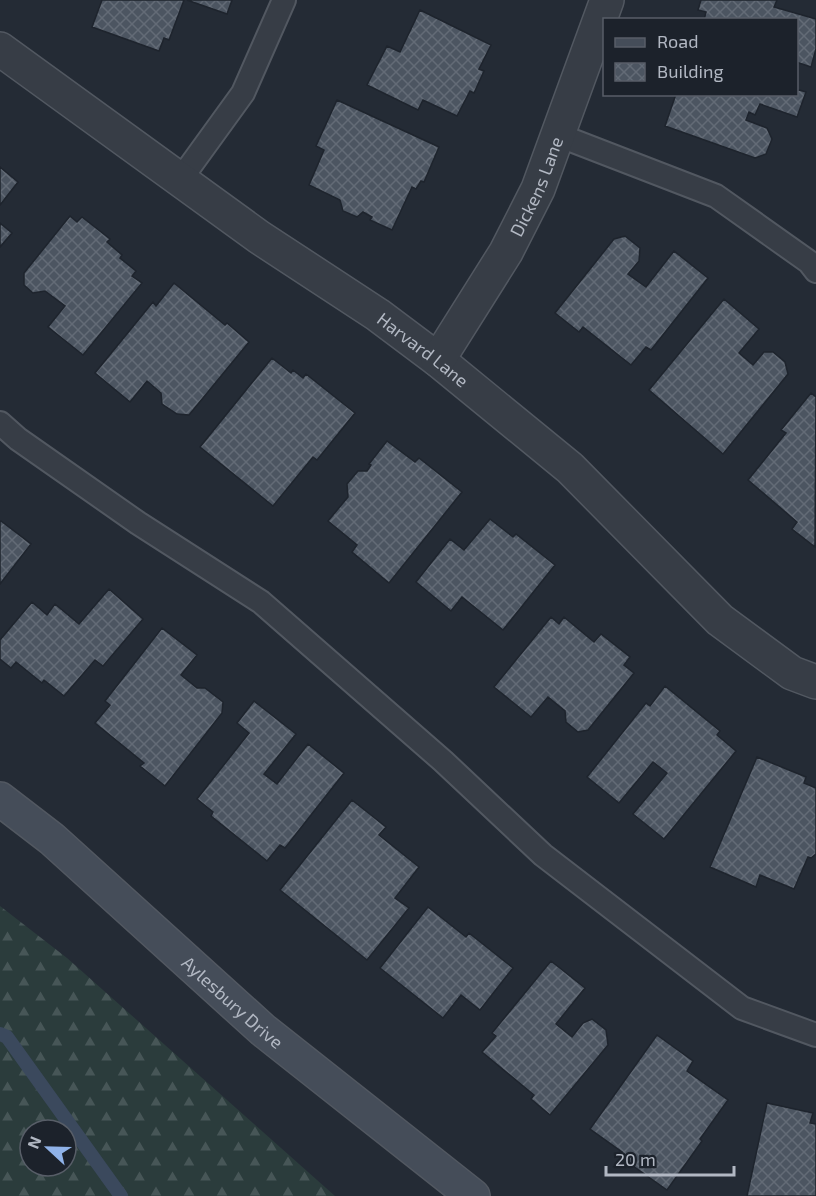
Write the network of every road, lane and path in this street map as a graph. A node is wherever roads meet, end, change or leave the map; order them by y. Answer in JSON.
{"nodes":[{"id":1,"x":284,"y":0,"type":"edge"},
{"id":2,"x":608,"y":0,"type":"edge"},
{"id":3,"x":0,"y":49,"type":"edge"},
{"id":4,"x":558,"y":135,"type":"junction"},
{"id":5,"x":180,"y":180,"type":"junction"},
{"id":6,"x":814,"y":259,"type":"edge"},
{"id":7,"x":438,"y":360,"type":"junction"},
{"id":8,"x":0,"y":423,"type":"edge"},
{"id":9,"x":816,"y":682,"type":"edge"},
{"id":10,"x":0,"y":799,"type":"edge"},
{"id":11,"x":816,"y":1035,"type":"edge"},
{"id":12,"x":473,"y":1196,"type":"edge"}],
"edges":[{"from":1,"to":5,"type":"lane"},
{"from":2,"to":4,"type":"street","name":"Dickens Lane"},
{"from":3,"to":5,"type":"street","name":"Harvard Lane"},
{"from":4,"to":6,"type":"lane"},
{"from":4,"to":7,"type":"street","name":"Dickens Lane"},
{"from":5,"to":7,"type":"street","name":"Harvard Lane"},
{"from":7,"to":9,"type":"street","name":"Harvard Lane"},
{"from":8,"to":11,"type":"lane"},
{"from":10,"to":12,"type":"street","name":"Aylesbury Drive"}]}
